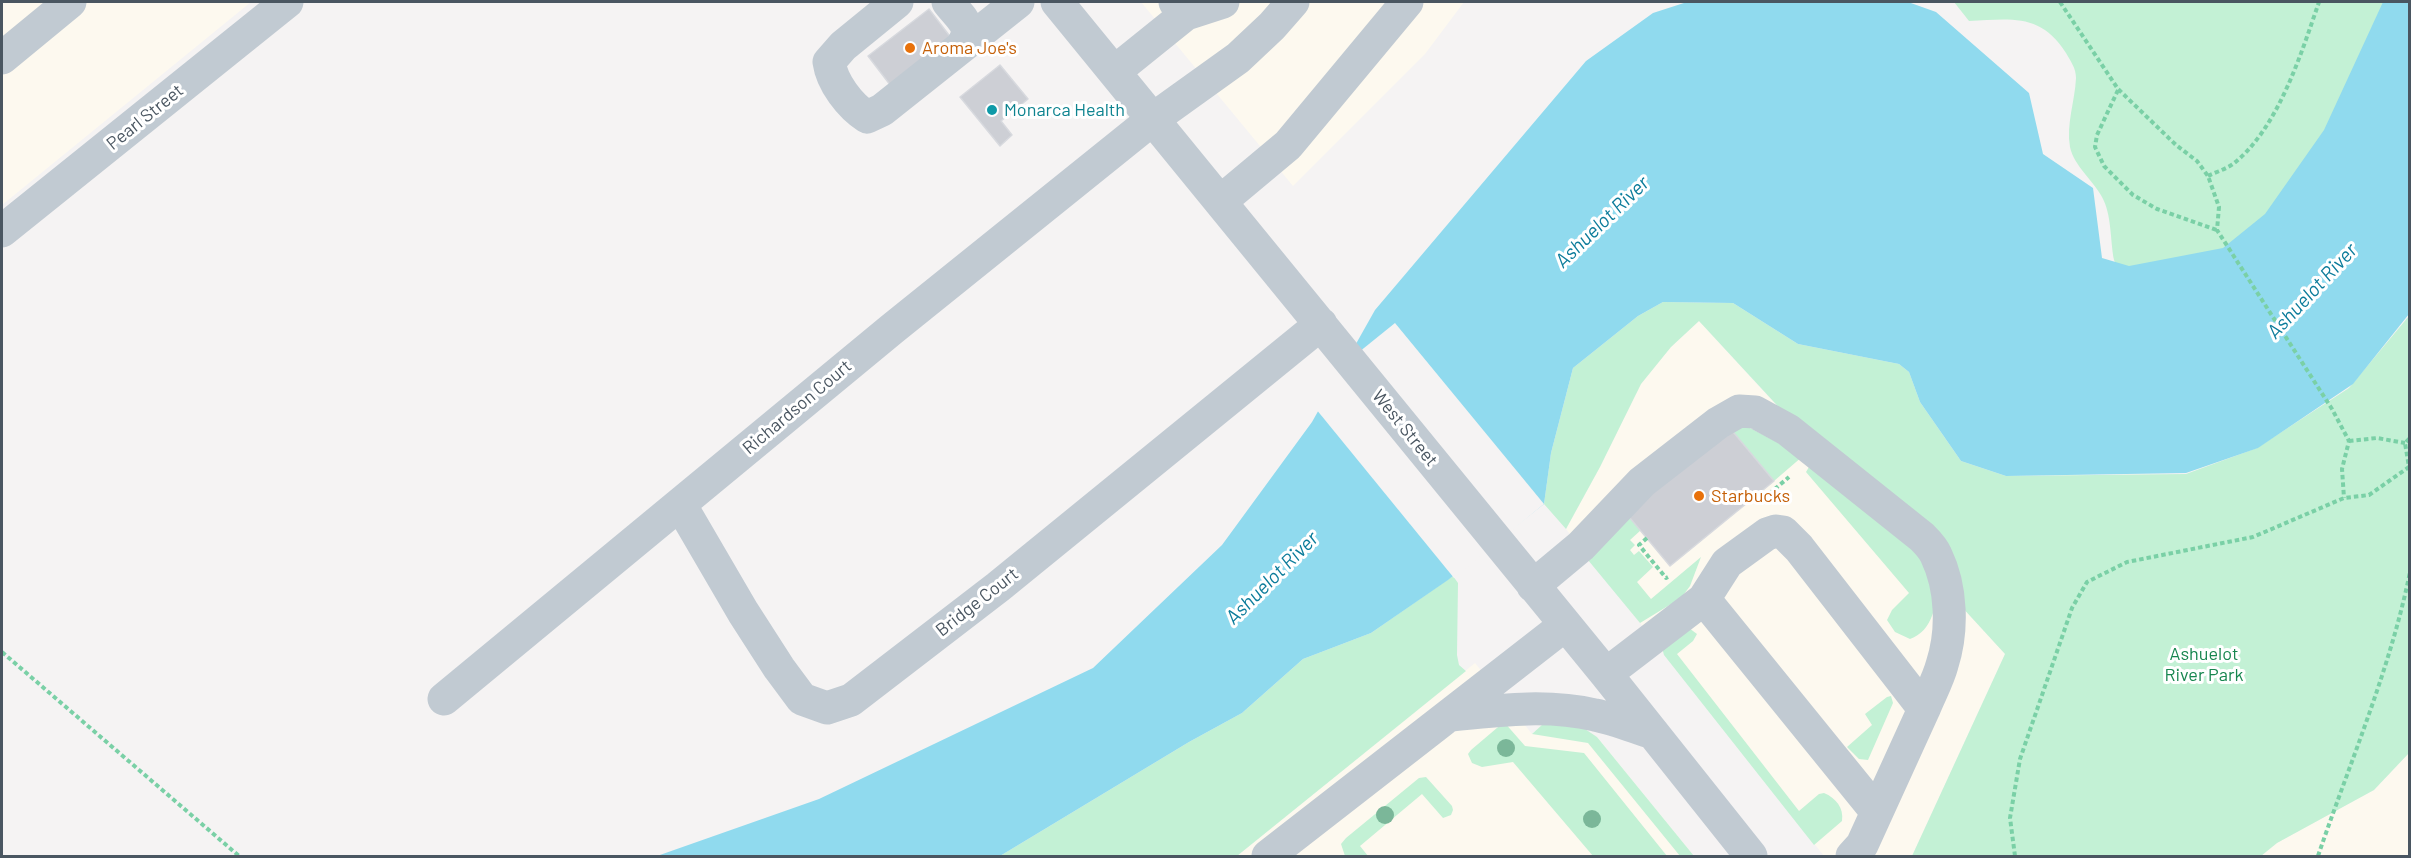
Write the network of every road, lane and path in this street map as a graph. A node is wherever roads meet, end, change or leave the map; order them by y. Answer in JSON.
{"nodes":[{"id":1,"x":70,"y":2,"type":"edge"},
{"id":2,"x":287,"y":2,"type":"edge"},
{"id":3,"x":897,"y":2,"type":"edge"},
{"id":4,"x":948,"y":2,"type":"edge"},
{"id":5,"x":1018,"y":2,"type":"edge"},
{"id":6,"x":1058,"y":2,"type":"edge"},
{"id":7,"x":1223,"y":2,"type":"edge"},
{"id":8,"x":1293,"y":2,"type":"edge"},
{"id":9,"x":1407,"y":2,"type":"edge"},
{"id":10,"x":2060,"y":2,"type":"edge"},
{"id":11,"x":2319,"y":2,"type":"edge"},
{"id":12,"x":1181,"y":8,"type":"edge"},
{"id":13,"x":961,"y":47,"type":"junction"},
{"id":14,"x":2,"y":58,"type":"edge"},
{"id":15,"x":1114,"y":72,"type":"junction"},
{"id":16,"x":2118,"y":90,"type":"junction"},
{"id":17,"x":1153,"y":119,"type":"junction"},
{"id":18,"x":2208,"y":176,"type":"junction"},
{"id":19,"x":1221,"y":201,"type":"junction"},
{"id":20,"x":2217,"y":230,"type":"junction"},
{"id":21,"x":2,"y":231,"type":"edge"},
{"id":22,"x":1321,"y":324,"type":"junction"},
{"id":23,"x":2409,"y":438,"type":"edge"},
{"id":24,"x":2349,"y":441,"type":"junction"},
{"id":25,"x":2405,"y":443,"type":"junction"},
{"id":26,"x":2409,"y":468,"type":"edge"},
{"id":27,"x":2344,"y":498,"type":"junction"},
{"id":28,"x":680,"y":504,"type":"junction"},
{"id":29,"x":2409,"y":572,"type":"edge"},
{"id":30,"x":1533,"y":586,"type":"junction"},
{"id":31,"x":1704,"y":599,"type":"junction"},
{"id":32,"x":1564,"y":625,"type":"junction"},
{"id":33,"x":2,"y":652,"type":"edge"},
{"id":34,"x":1606,"y":674,"type":"junction"},
{"id":35,"x":444,"y":699,"type":"dead end"},
{"id":36,"x":1924,"y":709,"type":"junction"},
{"id":37,"x":1451,"y":715,"type":"junction"},
{"id":38,"x":1653,"y":733,"type":"junction"},
{"id":39,"x":1876,"y":811,"type":"junction"},
{"id":40,"x":1738,"y":850,"type":"edge"},
{"id":41,"x":239,"y":856,"type":"edge"},
{"id":42,"x":1268,"y":856,"type":"edge"},
{"id":43,"x":1852,"y":856,"type":"edge"},
{"id":44,"x":2015,"y":856,"type":"edge"},
{"id":45,"x":2318,"y":856,"type":"edge"}],
"edges":[{"from":1,"to":14,"type":"street"},
{"from":2,"to":21,"type":"street","name":"Pearl Street"},
{"from":3,"to":13,"type":"street"},
{"from":4,"to":13,"type":"street"},
{"from":5,"to":13,"type":"street"},
{"from":6,"to":15,"type":"street","name":"West Street"},
{"from":7,"to":12,"type":"street"},
{"from":8,"to":17,"type":"street","name":"Richardson Court"},
{"from":9,"to":19,"type":"street"},
{"from":10,"to":16,"type":"path"},
{"from":11,"to":18,"type":"path"},
{"from":12,"to":15,"type":"street"},
{"from":15,"to":17,"type":"street","name":"West Street"},
{"from":16,"to":18,"type":"path"},
{"from":16,"to":20,"type":"path"},
{"from":17,"to":19,"type":"street","name":"West Street"},
{"from":17,"to":28,"type":"street","name":"Richardson Court"},
{"from":18,"to":20,"type":"path"},
{"from":19,"to":22,"type":"street","name":"West Street"},
{"from":20,"to":24,"type":"path"},
{"from":22,"to":28,"type":"street","name":"Bridge Court"},
{"from":22,"to":30,"type":"street","name":"West Street"},
{"from":23,"to":25,"type":"path"},
{"from":24,"to":25,"type":"path"},
{"from":24,"to":27,"type":"path"},
{"from":25,"to":26,"type":"path"},
{"from":26,"to":27,"type":"path"},
{"from":27,"to":44,"type":"path"},
{"from":28,"to":35,"type":"street","name":"Richardson Court"},
{"from":29,"to":45,"type":"path"},
{"from":30,"to":32,"type":"street","name":"West Street"},
{"from":30,"to":36,"type":"street"},
{"from":31,"to":34,"type":"street"},
{"from":31,"to":36,"type":"street"},
{"from":31,"to":39,"type":"street"},
{"from":32,"to":34,"type":"street","name":"West Street"},
{"from":32,"to":37,"type":"street"},
{"from":33,"to":41,"type":"path"},
{"from":34,"to":38,"type":"street","name":"West Street"},
{"from":36,"to":39,"type":"street"},
{"from":37,"to":38,"type":"street"},
{"from":37,"to":42,"type":"street"},
{"from":38,"to":40,"type":"street","name":"West Street"},
{"from":39,"to":43,"type":"street"}]}
